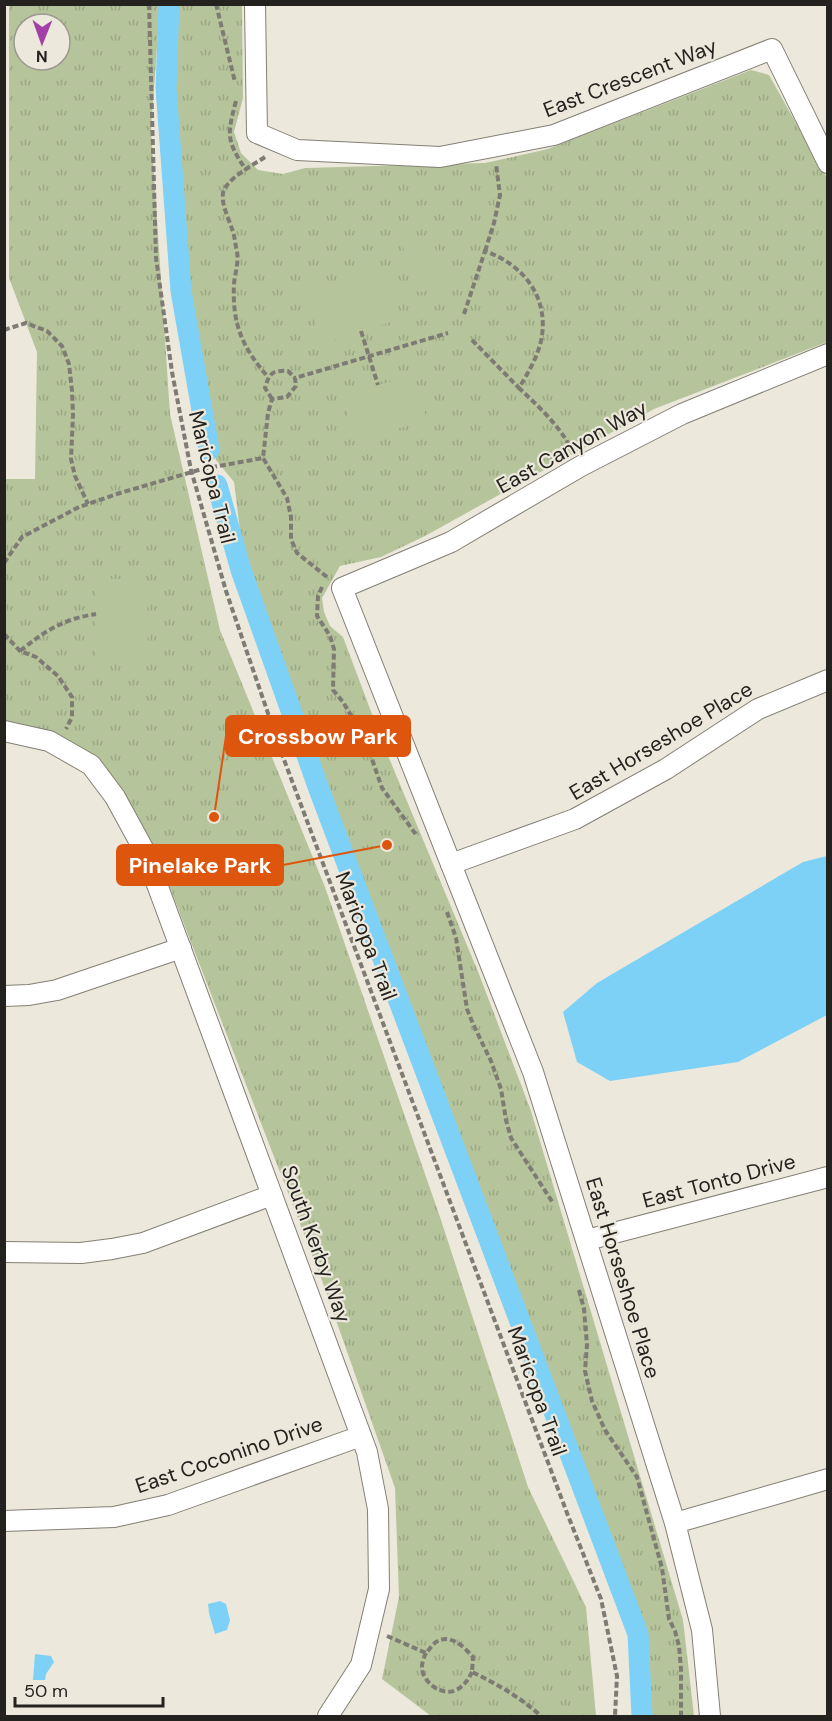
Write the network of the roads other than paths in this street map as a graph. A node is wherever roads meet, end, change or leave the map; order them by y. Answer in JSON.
{"nodes":[{"id":1,"x":255,"y":4,"type":"edge"},
{"id":2,"x":828,"y":163,"type":"edge"},
{"id":3,"x":828,"y":354,"type":"edge"},
{"id":4,"x":334,"y":582,"type":"joint"},
{"id":5,"x":828,"y":680,"type":"edge"},
{"id":6,"x":4,"y":731,"type":"edge"},
{"id":7,"x":451,"y":864,"type":"junction"},
{"id":8,"x":181,"y":948,"type":"junction"},
{"id":9,"x":4,"y":996,"type":"edge"},
{"id":10,"x":828,"y":1177,"type":"edge"},
{"id":11,"x":272,"y":1195,"type":"junction"},
{"id":12,"x":587,"y":1240,"type":"junction"},
{"id":13,"x":4,"y":1252,"type":"edge"},
{"id":14,"x":361,"y":1436,"type":"junction"},
{"id":15,"x":828,"y":1479,"type":"edge"},
{"id":16,"x":4,"y":1521,"type":"edge"},
{"id":17,"x":675,"y":1524,"type":"junction"},
{"id":18,"x":328,"y":1716,"type":"edge"},
{"id":19,"x":710,"y":1716,"type":"edge"}],
"edges":[{"from":1,"to":2,"type":"street","name":"East Crescent Way"},
{"from":3,"to":4,"type":"street","name":"East Canyon Way"},
{"from":4,"to":7,"type":"street","name":"East Horseshoe Place"},
{"from":5,"to":7,"type":"street","name":"East Horseshoe Place"},
{"from":6,"to":8,"type":"street","name":"South Kerby Way"},
{"from":7,"to":12,"type":"street","name":"East Horseshoe Place"},
{"from":8,"to":9,"type":"street"},
{"from":8,"to":11,"type":"street","name":"South Kerby Way"},
{"from":10,"to":12,"type":"street","name":"East Tonto Drive"},
{"from":11,"to":13,"type":"street"},
{"from":11,"to":14,"type":"street","name":"South Kerby Way"},
{"from":12,"to":17,"type":"street","name":"East Horseshoe Place"},
{"from":14,"to":16,"type":"street","name":"East Coconino Drive"},
{"from":14,"to":18,"type":"street","name":"South Kerby Way"},
{"from":15,"to":17,"type":"street"},
{"from":17,"to":19,"type":"street","name":"East Horseshoe Place"}]}
